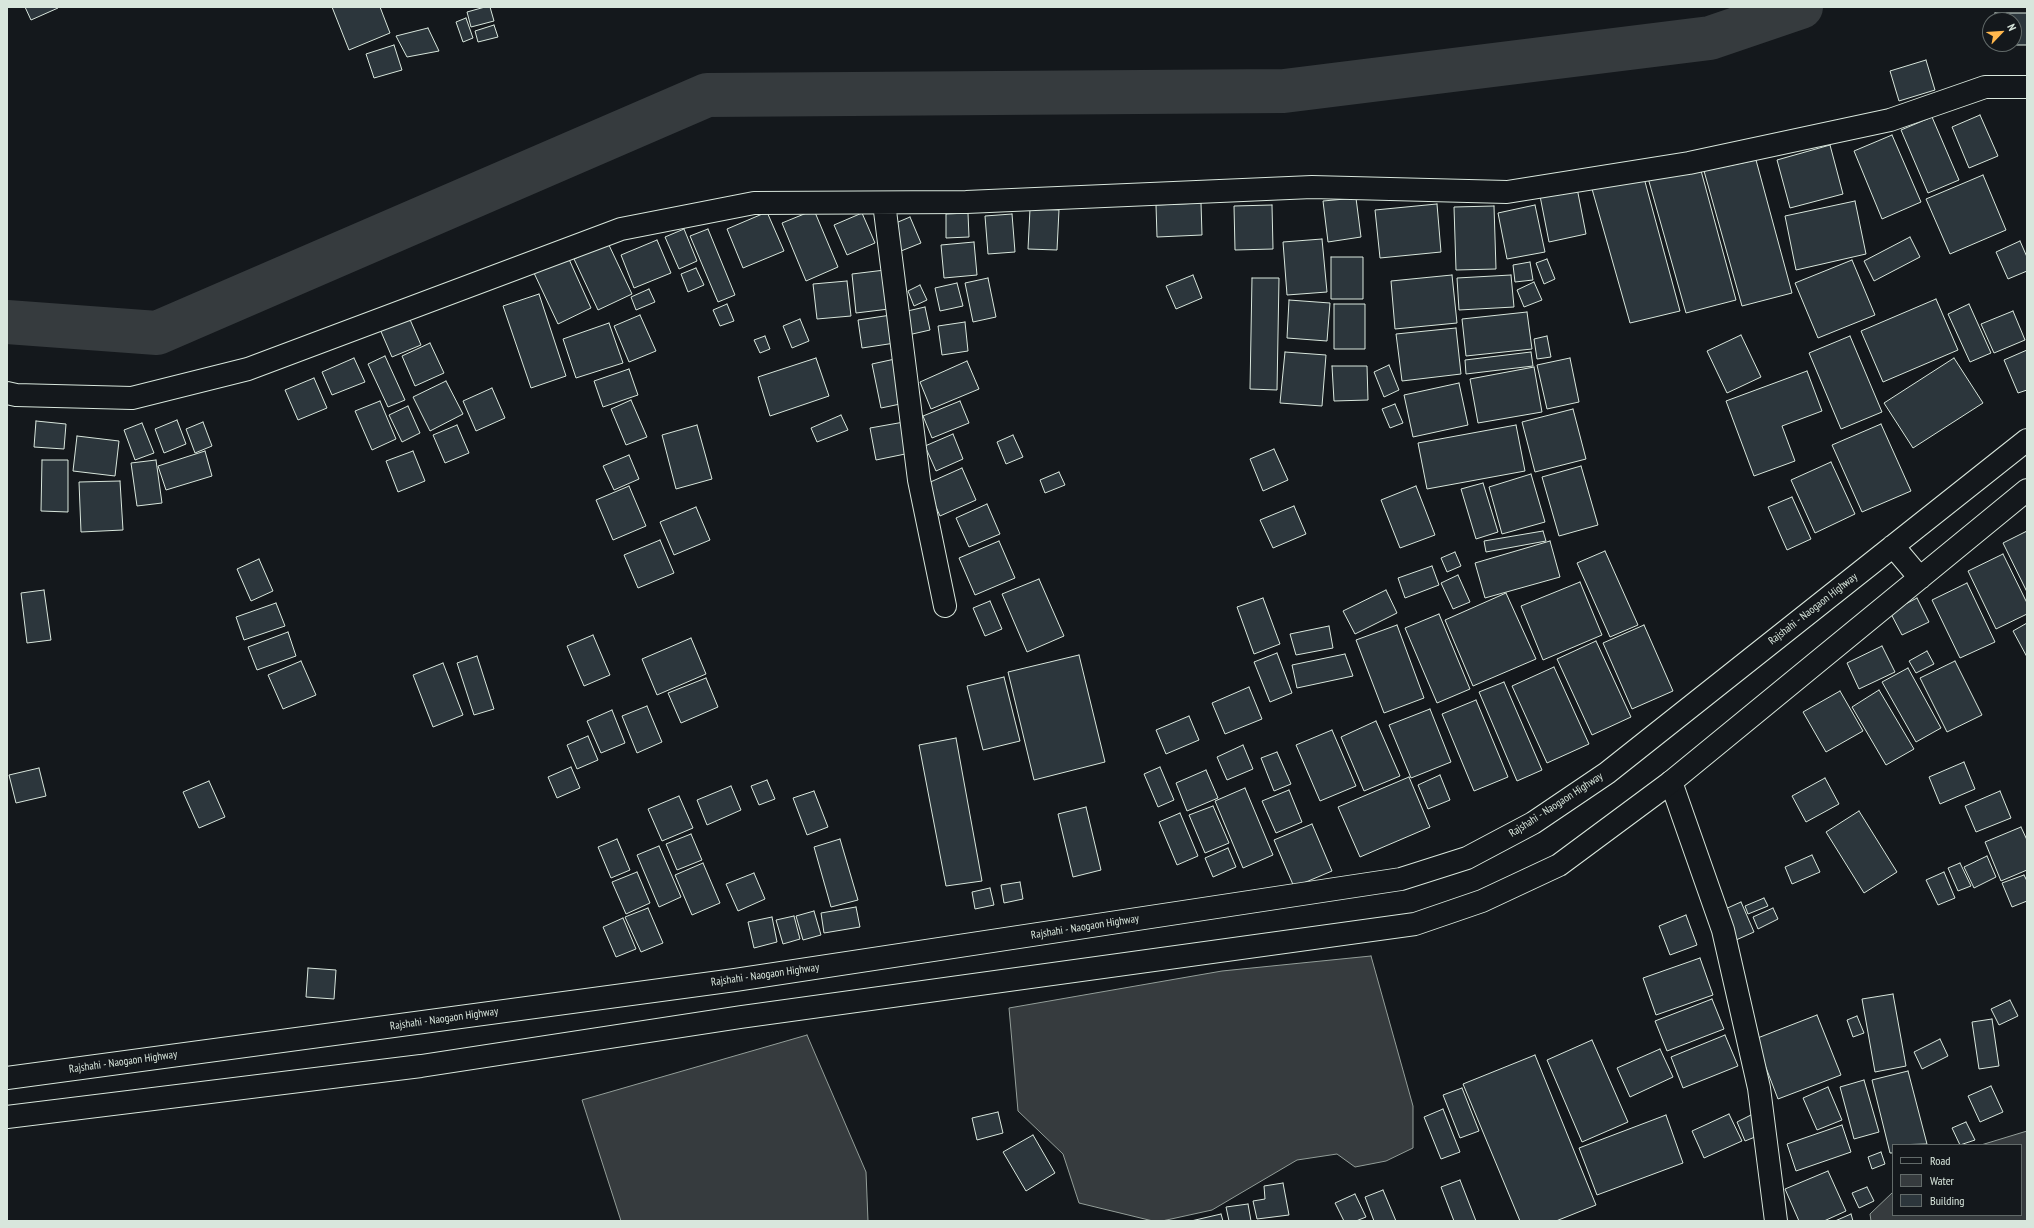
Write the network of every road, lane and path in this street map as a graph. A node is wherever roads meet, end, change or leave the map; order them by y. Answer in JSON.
{"nodes":[{"id":1,"x":2027,"y":87,"type":"edge"},
{"id":2,"x":884,"y":203,"type":"junction"},
{"id":3,"x":7,"y":393,"type":"edge"},
{"id":4,"x":2027,"y":440,"type":"edge"},
{"id":5,"x":2027,"y":490,"type":"edge"},
{"id":6,"x":1893,"y":546,"type":"junction"},
{"id":7,"x":1920,"y":578,"type":"junction"},
{"id":8,"x":945,"y":606,"type":"dead end"},
{"id":9,"x":1671,"y":782,"type":"junction"},
{"id":10,"x":7,"y":1078,"type":"edge"},
{"id":11,"x":7,"y":1118,"type":"edge"},
{"id":12,"x":1776,"y":1221,"type":"edge"}],
"edges":[{"from":1,"to":2,"type":"main road"},
{"from":2,"to":3,"type":"main road"},
{"from":2,"to":8,"type":"main road"},
{"from":4,"to":6,"type":"main road","name":"Rajshahi - Naogaon Highway"},
{"from":5,"to":7,"type":"main road"},
{"from":6,"to":7,"type":"main road"},
{"from":6,"to":10,"type":"main road","name":"Rajshahi - Naogaon Highway"},
{"from":7,"to":9,"type":"main road"},
{"from":9,"to":11,"type":"main road"},
{"from":9,"to":12,"type":"main road"}]}
